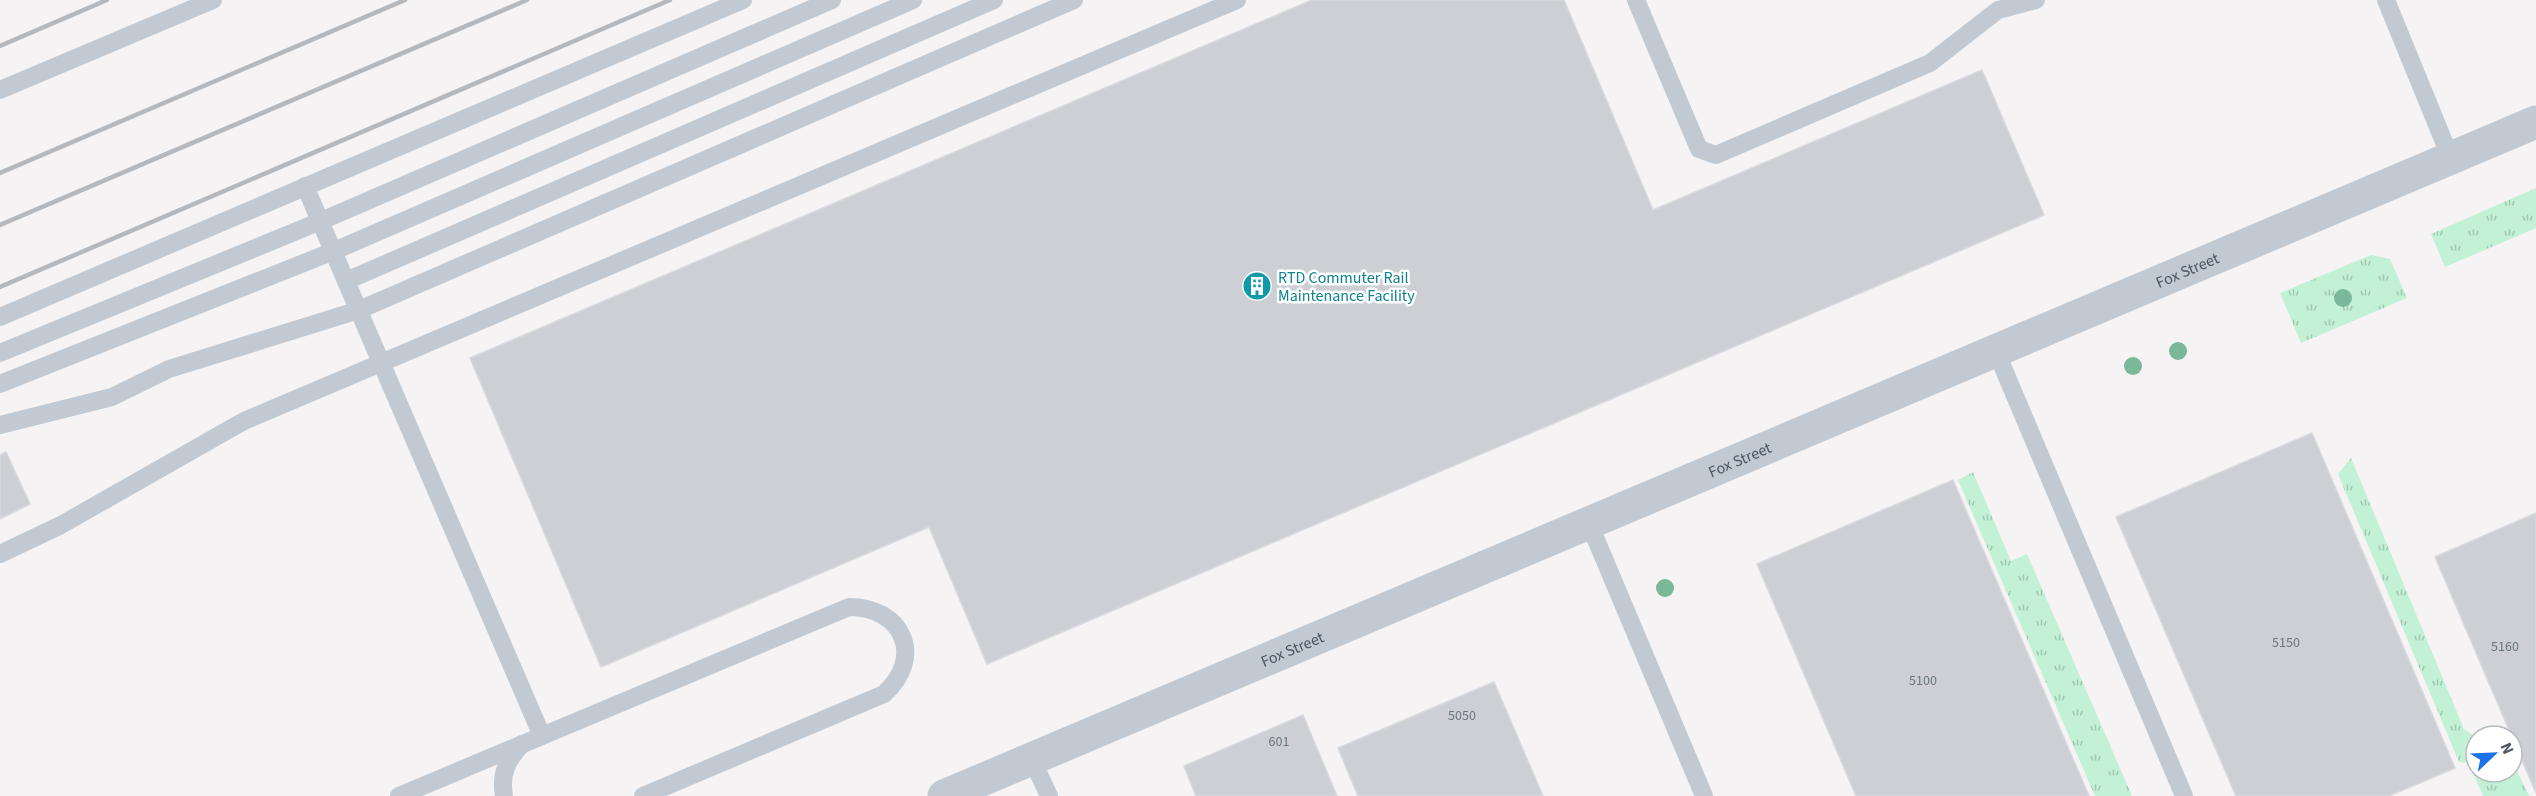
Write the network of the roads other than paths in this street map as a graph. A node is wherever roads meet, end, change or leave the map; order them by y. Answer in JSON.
{"nodes":[{"id":1,"x":213,"y":0,"type":"edge"},
{"id":2,"x":743,"y":0,"type":"edge"},
{"id":3,"x":832,"y":0,"type":"edge"},
{"id":4,"x":913,"y":0,"type":"edge"},
{"id":5,"x":994,"y":0,"type":"edge"},
{"id":6,"x":1074,"y":0,"type":"edge"},
{"id":7,"x":1237,"y":0,"type":"edge"},
{"id":8,"x":1636,"y":0,"type":"edge"},
{"id":9,"x":2037,"y":0,"type":"edge"},
{"id":10,"x":2386,"y":0,"type":"edge"},
{"id":11,"x":0,"y":90,"type":"edge"},
{"id":12,"x":2536,"y":123,"type":"edge"},
{"id":13,"x":2451,"y":159,"type":"junction"},
{"id":14,"x":305,"y":186,"type":"junction"},
{"id":15,"x":321,"y":221,"type":"junction"},
{"id":16,"x":334,"y":251,"type":"junction"},
{"id":17,"x":346,"y":281,"type":"junction"},
{"id":18,"x":359,"y":310,"type":"junction"},
{"id":19,"x":0,"y":317,"type":"edge"},
{"id":20,"x":1996,"y":351,"type":"junction"},
{"id":21,"x":0,"y":352,"type":"edge"},
{"id":22,"x":381,"y":362,"type":"junction"},
{"id":23,"x":0,"y":384,"type":"edge"},
{"id":24,"x":0,"y":425,"type":"edge"},
{"id":25,"x":1589,"y":523,"type":"junction"},
{"id":26,"x":0,"y":554,"type":"edge"},
{"id":27,"x":542,"y":736,"type":"junction"},
{"id":28,"x":523,"y":743,"type":"junction"},
{"id":29,"x":1032,"y":759,"type":"junction"},
{"id":30,"x":399,"y":796,"type":"edge"},
{"id":31,"x":504,"y":796,"type":"edge"},
{"id":32,"x":643,"y":796,"type":"edge"},
{"id":33,"x":944,"y":796,"type":"edge"},
{"id":34,"x":1049,"y":796,"type":"edge"},
{"id":35,"x":1704,"y":796,"type":"edge"},
{"id":36,"x":2184,"y":796,"type":"edge"}],
"edges":[{"from":1,"to":11,"type":"lane"},
{"from":2,"to":14,"type":"lane"},
{"from":3,"to":15,"type":"lane"},
{"from":4,"to":16,"type":"lane"},
{"from":5,"to":17,"type":"lane"},
{"from":6,"to":18,"type":"lane"},
{"from":7,"to":22,"type":"lane"},
{"from":8,"to":9,"type":"lane"},
{"from":10,"to":13,"type":"lane"},
{"from":12,"to":13,"type":"street","name":"Fox Street"},
{"from":13,"to":20,"type":"street","name":"Fox Street"},
{"from":14,"to":15,"type":"lane"},
{"from":14,"to":19,"type":"lane"},
{"from":15,"to":16,"type":"lane"},
{"from":15,"to":21,"type":"lane"},
{"from":16,"to":17,"type":"lane"},
{"from":16,"to":23,"type":"lane"},
{"from":17,"to":18,"type":"lane"},
{"from":18,"to":22,"type":"lane"},
{"from":18,"to":24,"type":"lane"},
{"from":20,"to":25,"type":"street","name":"Fox Street"},
{"from":20,"to":36,"type":"lane"},
{"from":22,"to":26,"type":"lane"},
{"from":22,"to":27,"type":"lane"},
{"from":25,"to":29,"type":"street","name":"Fox Street"},
{"from":25,"to":35,"type":"lane"},
{"from":27,"to":28,"type":"lane"},
{"from":27,"to":32,"type":"lane"},
{"from":28,"to":30,"type":"lane"},
{"from":28,"to":31,"type":"lane"},
{"from":29,"to":33,"type":"street","name":"Fox Street"},
{"from":29,"to":34,"type":"lane"}]}
